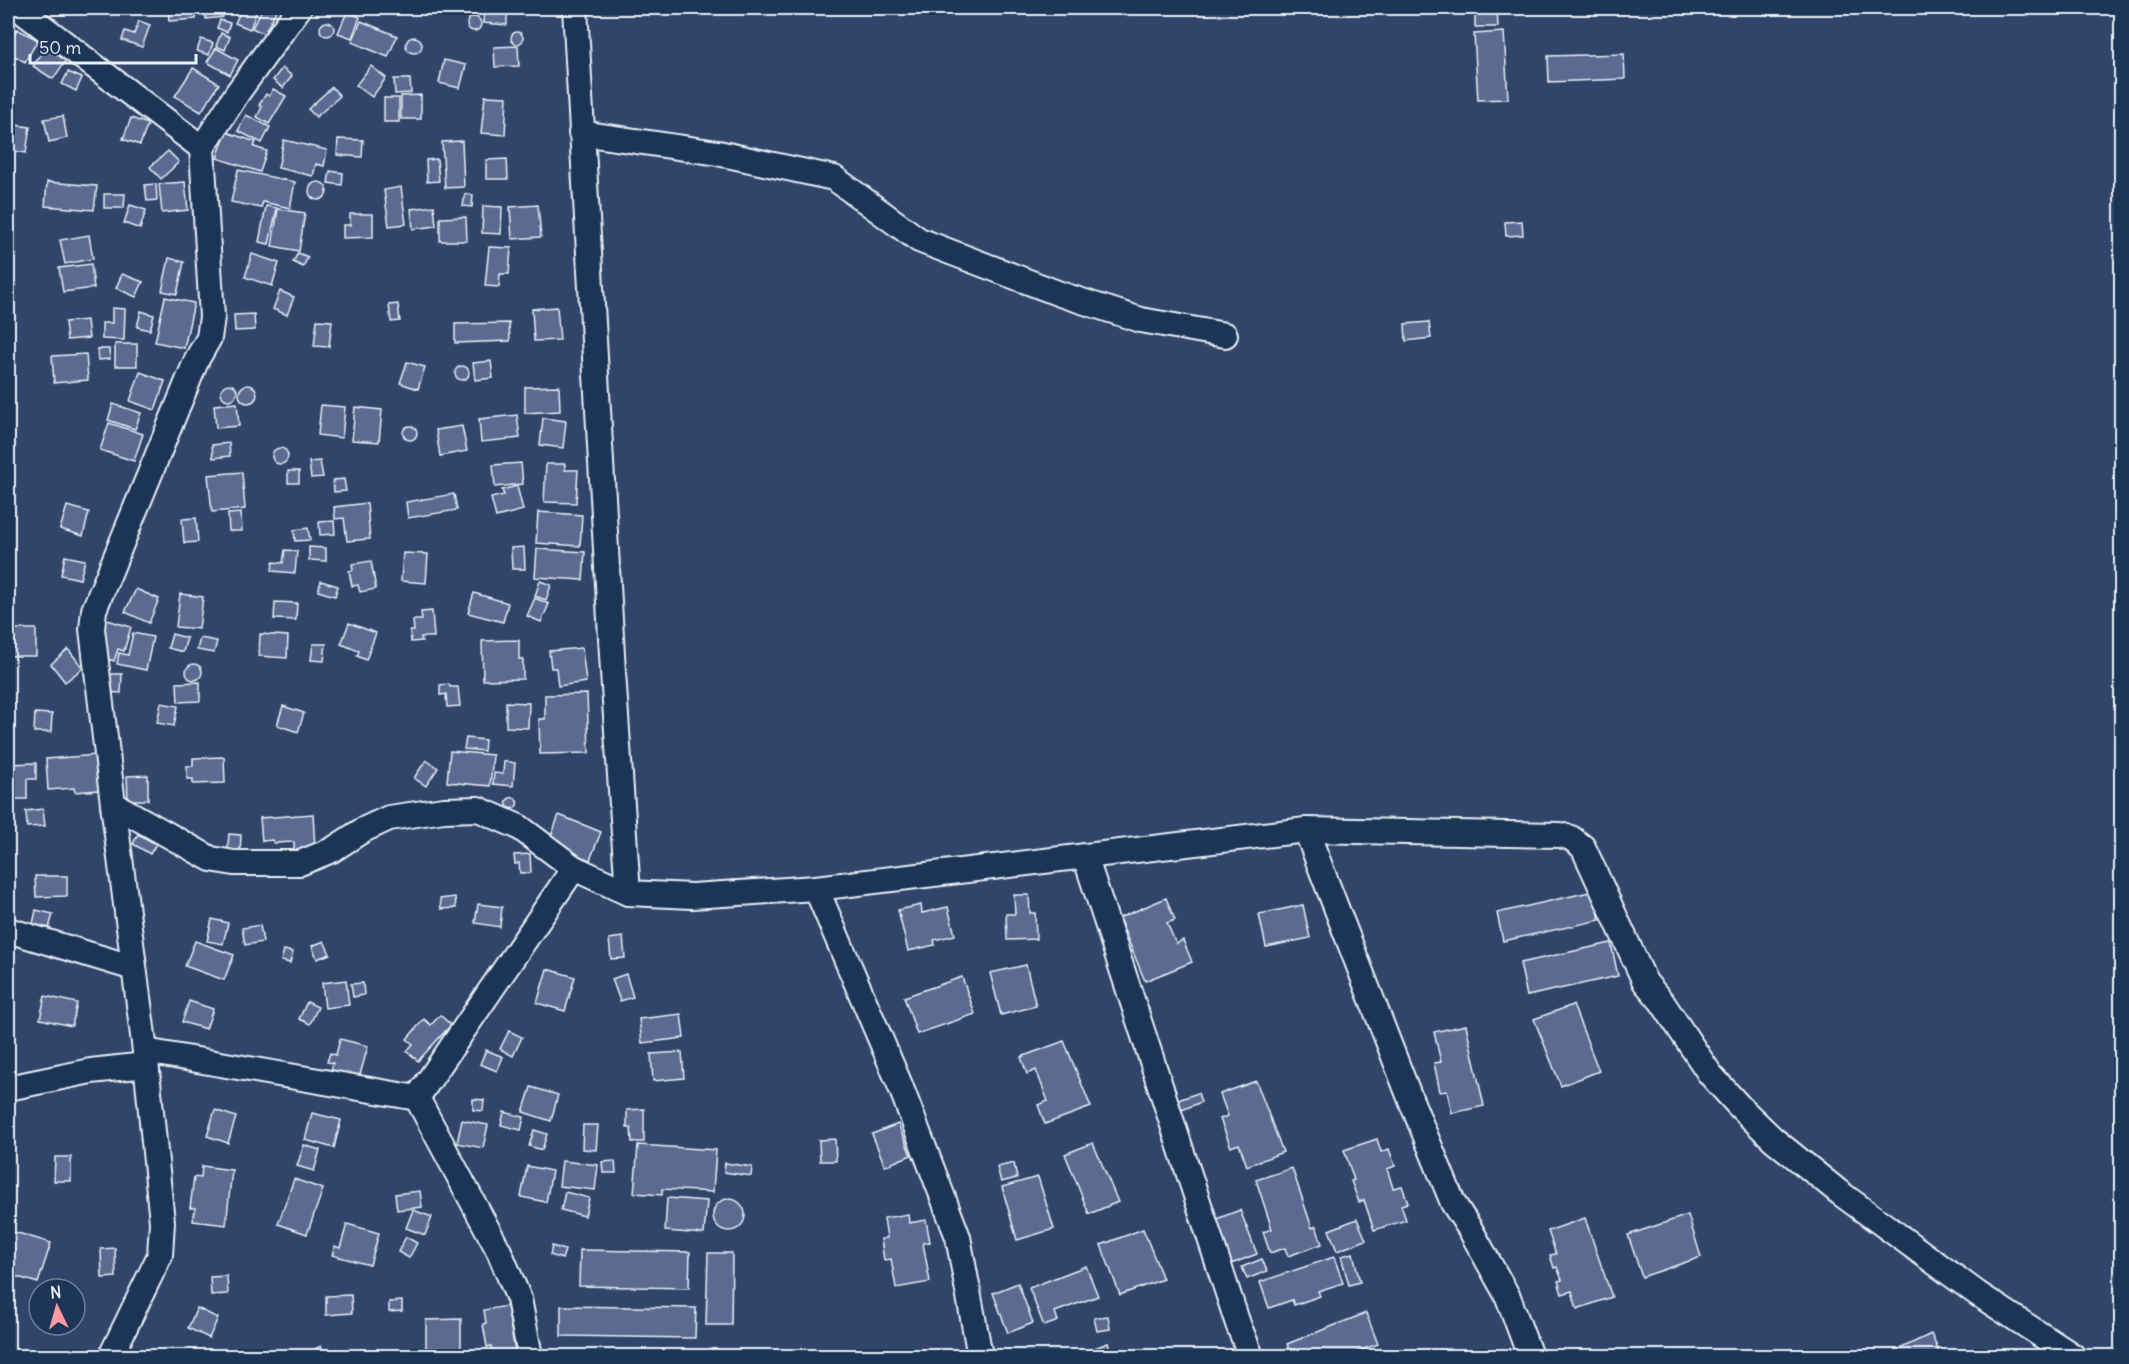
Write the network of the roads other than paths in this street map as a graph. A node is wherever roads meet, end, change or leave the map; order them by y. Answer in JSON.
{"nodes":[{"id":1,"x":18,"y":8,"type":"edge"},
{"id":2,"x":299,"y":8,"type":"edge"},
{"id":3,"x":574,"y":8,"type":"edge"},
{"id":4,"x":581,"y":133,"type":"junction"},
{"id":5,"x":202,"y":148,"type":"junction"},
{"id":6,"x":1225,"y":335,"type":"dead end"},
{"id":7,"x":113,"y":804,"type":"junction"},
{"id":8,"x":1306,"y":830,"type":"junction"},
{"id":9,"x":1085,"y":856,"type":"junction"},
{"id":10,"x":574,"y":868,"type":"junction"},
{"id":11,"x":816,"y":888,"type":"junction"},
{"id":12,"x":628,"y":893,"type":"junction"},
{"id":13,"x":8,"y":930,"type":"edge"},
{"id":14,"x":134,"y":968,"type":"junction"},
{"id":15,"x":146,"y":1058,"type":"junction"},
{"id":16,"x":8,"y":1088,"type":"edge"},
{"id":17,"x":417,"y":1098,"type":"junction"},
{"id":18,"x":111,"y":1356,"type":"edge"},
{"id":19,"x":530,"y":1356,"type":"edge"},
{"id":20,"x":980,"y":1356,"type":"edge"},
{"id":21,"x":1251,"y":1356,"type":"edge"},
{"id":22,"x":1530,"y":1356,"type":"edge"},
{"id":23,"x":2073,"y":1356,"type":"edge"}],
"edges":[{"from":1,"to":5,"type":"street"},
{"from":2,"to":5,"type":"street"},
{"from":3,"to":4,"type":"street"},
{"from":4,"to":6,"type":"street"},
{"from":4,"to":12,"type":"street"},
{"from":5,"to":7,"type":"street"},
{"from":7,"to":10,"type":"street"},
{"from":7,"to":14,"type":"street"},
{"from":8,"to":9,"type":"street"},
{"from":8,"to":22,"type":"street"},
{"from":8,"to":23,"type":"street"},
{"from":9,"to":11,"type":"street"},
{"from":9,"to":21,"type":"street"},
{"from":10,"to":12,"type":"street"},
{"from":10,"to":17,"type":"street"},
{"from":11,"to":12,"type":"street"},
{"from":11,"to":20,"type":"street"},
{"from":13,"to":14,"type":"street"},
{"from":14,"to":15,"type":"street"},
{"from":15,"to":16,"type":"street"},
{"from":15,"to":17,"type":"street"},
{"from":15,"to":18,"type":"street"},
{"from":17,"to":19,"type":"street"}]}
